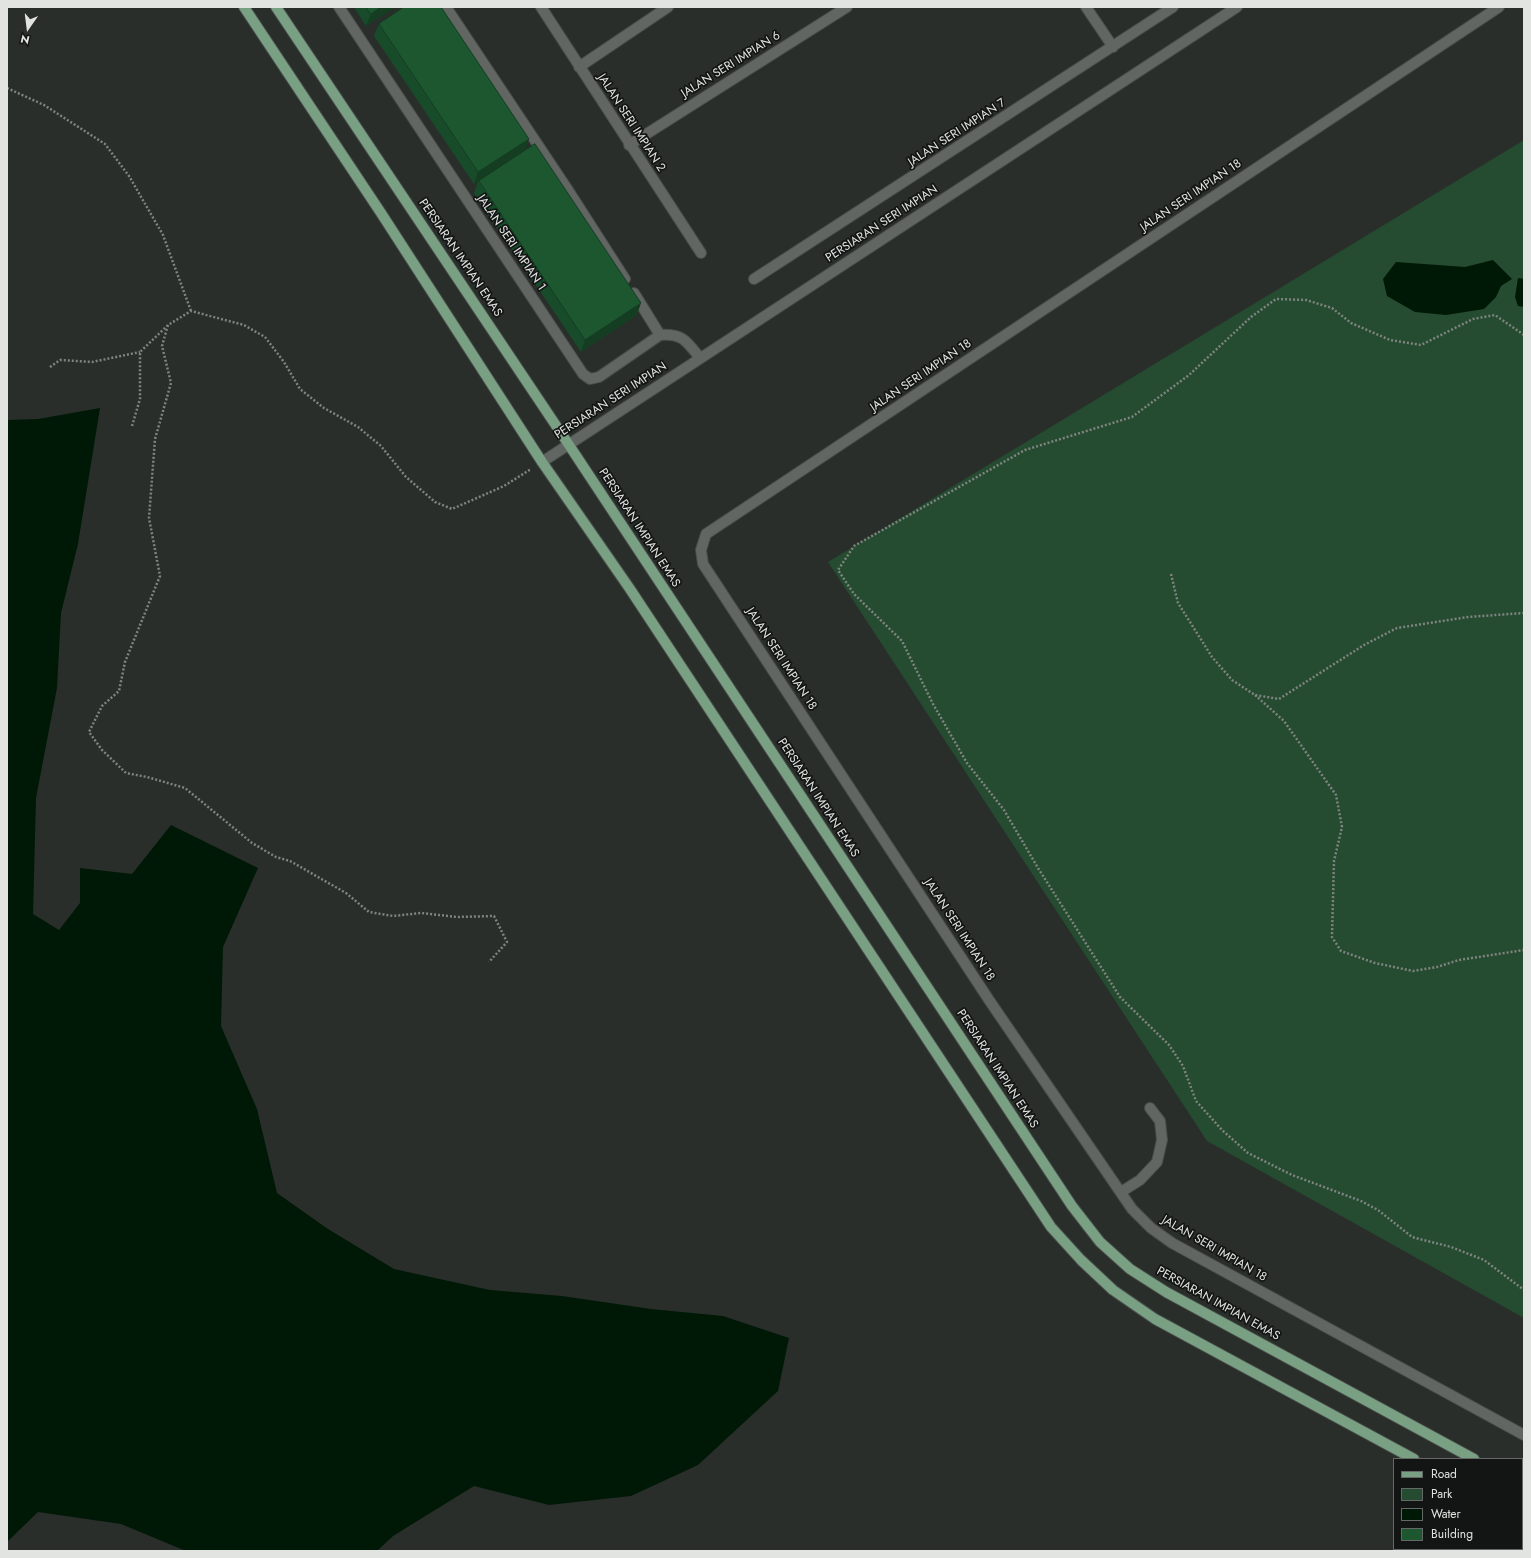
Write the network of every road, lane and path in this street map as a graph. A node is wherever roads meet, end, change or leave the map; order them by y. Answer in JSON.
{"nodes":[{"id":1,"x":244,"y":7,"type":"edge"},
{"id":2,"x":276,"y":7,"type":"edge"},
{"id":3,"x":339,"y":7,"type":"edge"},
{"id":4,"x":446,"y":7,"type":"edge"},
{"id":5,"x":541,"y":7,"type":"edge"},
{"id":6,"x":668,"y":7,"type":"edge"},
{"id":7,"x":847,"y":7,"type":"edge"},
{"id":8,"x":1086,"y":7,"type":"edge"},
{"id":9,"x":1173,"y":7,"type":"edge"},
{"id":10,"x":1237,"y":7,"type":"edge"},
{"id":11,"x":1499,"y":7,"type":"edge"},
{"id":12,"x":1113,"y":47,"type":"junction"},
{"id":13,"x":579,"y":67,"type":"junction"},
{"id":14,"x":7,"y":88,"type":"edge"},
{"id":15,"x":629,"y":145,"type":"junction"},
{"id":16,"x":701,"y":253,"type":"dead end"},
{"id":17,"x":754,"y":279,"type":"dead end"},
{"id":18,"x":191,"y":311,"type":"junction"},
{"id":19,"x":168,"y":325,"type":"junction"},
{"id":20,"x":660,"y":335,"type":"junction"},
{"id":21,"x":1524,"y":335,"type":"edge"},
{"id":22,"x":140,"y":352,"type":"junction"},
{"id":23,"x":700,"y":358,"type":"junction"},
{"id":24,"x":50,"y":367,"type":"dead end"},
{"id":25,"x":132,"y":426,"type":"dead end"},
{"id":26,"x":569,"y":444,"type":"junction"},
{"id":27,"x":542,"y":462,"type":"junction"},
{"id":28,"x":1171,"y":574,"type":"dead end"},
{"id":29,"x":1524,"y":613,"type":"edge"},
{"id":30,"x":1255,"y":695,"type":"junction"},
{"id":31,"x":1524,"y":950,"type":"edge"},
{"id":32,"x":490,"y":962,"type":"dead end"},
{"id":33,"x":1150,"y":1108,"type":"dead end"},
{"id":34,"x":1121,"y":1192,"type":"junction"},
{"id":35,"x":1524,"y":1290,"type":"edge"},
{"id":36,"x":1524,"y":1435,"type":"edge"},
{"id":37,"x":1412,"y":1458,"type":"edge"},
{"id":38,"x":1472,"y":1458,"type":"edge"}],
"edges":[{"from":1,"to":27,"type":"main road"},
{"from":2,"to":26,"type":"main road","name":"PERSIARAN IMPIAN EMAS"},
{"from":3,"to":20,"type":"street","name":"JALAN SERI IMPIAN 1"},
{"from":4,"to":20,"type":"street"},
{"from":5,"to":13,"type":"street","name":"JALAN SERI IMPIAN 2"},
{"from":6,"to":13,"type":"street"},
{"from":7,"to":15,"type":"street","name":"JALAN SERI IMPIAN 6"},
{"from":8,"to":12,"type":"street"},
{"from":9,"to":12,"type":"street","name":"JALAN SERI IMPIAN 7"},
{"from":10,"to":23,"type":"street","name":"PERSIARAN SERI IMPIAN"},
{"from":11,"to":34,"type":"street","name":"JALAN SERI IMPIAN 18"},
{"from":12,"to":17,"type":"street","name":"JALAN SERI IMPIAN 7"},
{"from":13,"to":15,"type":"street","name":"JALAN SERI IMPIAN 2"},
{"from":14,"to":18,"type":"path"},
{"from":15,"to":16,"type":"street","name":"JALAN SERI IMPIAN 2"},
{"from":18,"to":19,"type":"path"},
{"from":18,"to":27,"type":"path"},
{"from":19,"to":22,"type":"path"},
{"from":19,"to":32,"type":"path"},
{"from":20,"to":23,"type":"street"},
{"from":21,"to":35,"type":"path"},
{"from":22,"to":24,"type":"path"},
{"from":22,"to":25,"type":"path"},
{"from":23,"to":26,"type":"street","name":"PERSIARAN SERI IMPIAN"},
{"from":26,"to":27,"type":"street","name":"PERSIARAN SERI IMPIAN"},
{"from":26,"to":38,"type":"main road","name":"PERSIARAN IMPIAN EMAS"},
{"from":27,"to":37,"type":"main road"},
{"from":28,"to":30,"type":"path"},
{"from":29,"to":30,"type":"path"},
{"from":30,"to":31,"type":"path"},
{"from":33,"to":34,"type":"street"},
{"from":34,"to":36,"type":"street","name":"JALAN SERI IMPIAN 18"}]}
